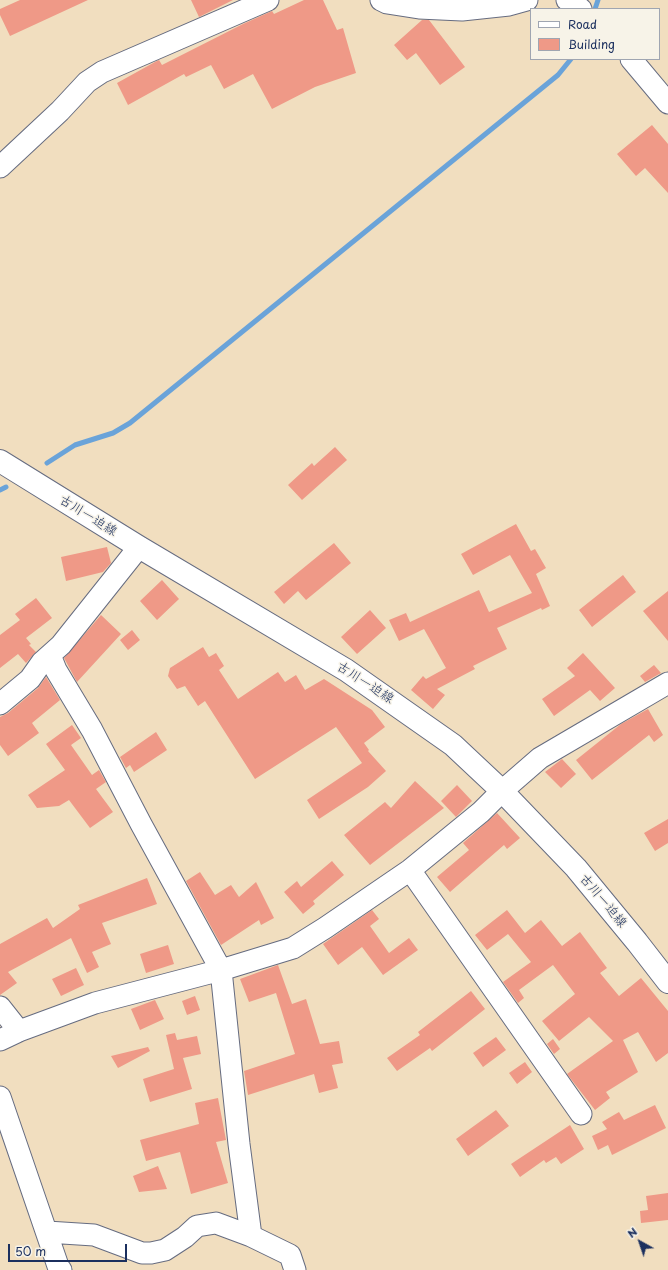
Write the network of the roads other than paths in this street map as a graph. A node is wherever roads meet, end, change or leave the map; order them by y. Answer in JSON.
{"nodes":[{"id":1,"x":268,"y":0,"type":"edge"},
{"id":2,"x":381,"y":0,"type":"edge"},
{"id":3,"x":527,"y":0,"type":"edge"},
{"id":4,"x":567,"y":0,"type":"edge"},
{"id":5,"x":579,"y":8,"type":"edge"},
{"id":6,"x":632,"y":60,"type":"edge"},
{"id":7,"x":668,"y":103,"type":"edge"},
{"id":8,"x":0,"y":167,"type":"edge"},
{"id":9,"x":0,"y":461,"type":"edge"},
{"id":10,"x":139,"y":547,"type":"junction"},
{"id":11,"x":50,"y":655,"type":"junction"},
{"id":12,"x":668,"y":683,"type":"edge"},
{"id":13,"x":0,"y":704,"type":"edge"},
{"id":14,"x":502,"y":790,"type":"junction"},
{"id":15,"x":410,"y":870,"type":"junction"},
{"id":16,"x":221,"y":970,"type":"junction"},
{"id":17,"x":668,"y":982,"type":"edge"},
{"id":18,"x":0,"y":1007,"type":"edge"},
{"id":19,"x":19,"y":1031,"type":"junction"},
{"id":20,"x":0,"y":1040,"type":"edge"},
{"id":21,"x":0,"y":1097,"type":"edge"},
{"id":22,"x":581,"y":1114,"type":"dead end"},
{"id":23,"x":47,"y":1232,"type":"junction"},
{"id":24,"x":251,"y":1236,"type":"junction"},
{"id":25,"x":61,"y":1270,"type":"edge"},
{"id":26,"x":294,"y":1270,"type":"edge"}],
"edges":[{"from":1,"to":8,"type":"street"},
{"from":2,"to":3,"type":"street"},
{"from":4,"to":5,"type":"street"},
{"from":6,"to":7,"type":"street"},
{"from":9,"to":10,"type":"main road","name":"古川一迫線"},
{"from":10,"to":11,"type":"street"},
{"from":10,"to":14,"type":"main road","name":"古川一迫線"},
{"from":11,"to":13,"type":"street"},
{"from":11,"to":16,"type":"street"},
{"from":12,"to":14,"type":"street"},
{"from":14,"to":15,"type":"street"},
{"from":14,"to":17,"type":"main road","name":"古川一迫線"},
{"from":15,"to":16,"type":"street"},
{"from":15,"to":22,"type":"street"},
{"from":16,"to":19,"type":"street"},
{"from":16,"to":24,"type":"street"},
{"from":18,"to":19,"type":"street"},
{"from":19,"to":20,"type":"street"},
{"from":21,"to":23,"type":"street"},
{"from":23,"to":24,"type":"street"},
{"from":23,"to":25,"type":"street"},
{"from":24,"to":26,"type":"street"}]}
